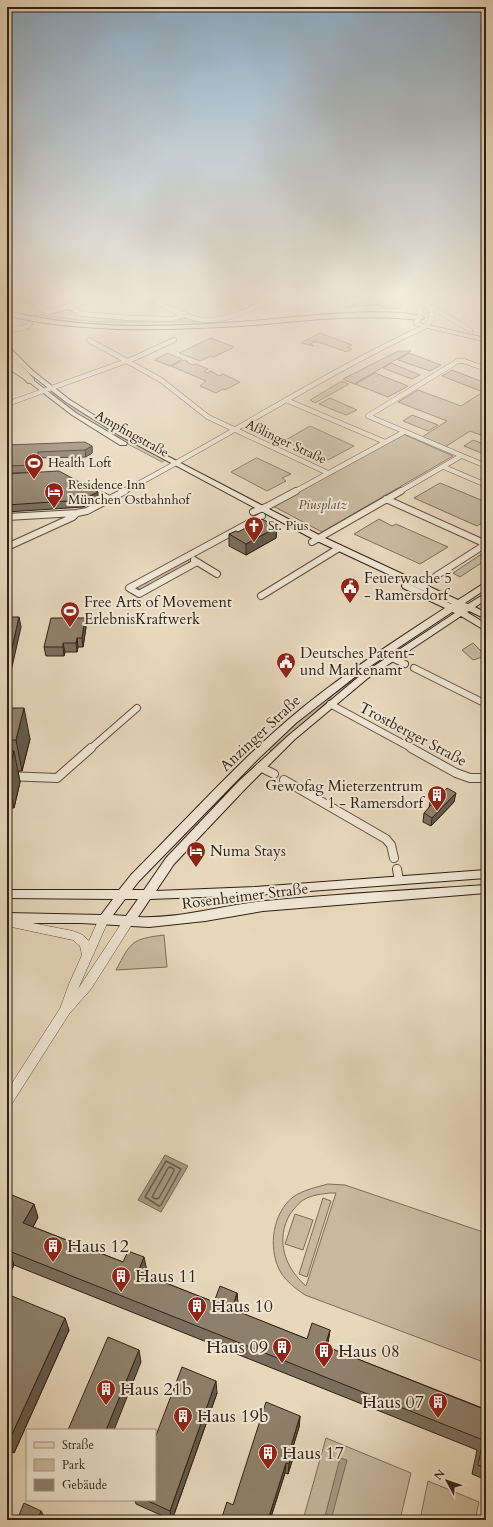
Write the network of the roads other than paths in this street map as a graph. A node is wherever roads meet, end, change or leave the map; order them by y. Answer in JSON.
{"nodes":[{"id":1,"x":10,"y":366,"type":"edge"},
{"id":2,"x":17,"y":366,"type":"edge"},
{"id":3,"x":24,"y":366,"type":"edge"},
{"id":4,"x":111,"y":366,"type":"edge"},
{"id":5,"x":135,"y":366,"type":"edge"},
{"id":6,"x":348,"y":366,"type":"edge"},
{"id":7,"x":450,"y":366,"type":"edge"},
{"id":8,"x":31,"y":381,"type":"junction"},
{"id":9,"x":51,"y":388,"type":"junction"},
{"id":10,"x":43,"y":390,"type":"junction"},
{"id":11,"x":286,"y":400,"type":"junction"},
{"id":12,"x":7,"y":404,"type":"edge"},
{"id":13,"x":234,"y":430,"type":"junction"},
{"id":14,"x":404,"y":432,"type":"junction"},
{"id":15,"x":386,"y":442,"type":"junction"},
{"id":16,"x":461,"y":456,"type":"junction"},
{"id":17,"x":172,"y":466,"type":"junction"},
{"id":18,"x":486,"y":466,"type":"edge"},
{"id":19,"x":444,"y":467,"type":"junction"},
{"id":20,"x":328,"y":474,"type":"junction"},
{"id":21,"x":486,"y":485,"type":"edge"},
{"id":22,"x":84,"y":486,"type":"edge"},
{"id":23,"x":109,"y":499,"type":"junction"},
{"id":24,"x":386,"y":499,"type":"junction"},
{"id":25,"x":259,"y":512,"type":"junction"},
{"id":26,"x":77,"y":513,"type":"junction"},
{"id":27,"x":7,"y":517,"type":"edge"},
{"id":28,"x":315,"y":540,"type":"junction"},
{"id":29,"x":486,"y":544,"type":"edge"},
{"id":30,"x":7,"y":547,"type":"edge"},
{"id":31,"x":336,"y":550,"type":"junction"},
{"id":32,"x":189,"y":557,"type":"junction"},
{"id":33,"x":197,"y":562,"type":"junction"},
{"id":34,"x":217,"y":574,"type":"dead end"},
{"id":35,"x":436,"y":576,"type":"dead end"},
{"id":36,"x":430,"y":580,"type":"dead end"},
{"id":37,"x":418,"y":584,"type":"junction"},
{"id":38,"x":486,"y":585,"type":"edge"},
{"id":39,"x":260,"y":596,"type":"dead end"},
{"id":40,"x":486,"y":596,"type":"edge"},
{"id":41,"x":461,"y":608,"type":"junction"},
{"id":42,"x":486,"y":616,"type":"edge"},
{"id":43,"x":486,"y":628,"type":"edge"},
{"id":44,"x":392,"y":658,"type":"junction"},
{"id":45,"x":405,"y":664,"type":"dead end"},
{"id":46,"x":414,"y":668,"type":"dead end"},
{"id":47,"x":330,"y":704,"type":"junction"},
{"id":48,"x":486,"y":704,"type":"edge"},
{"id":49,"x":137,"y":708,"type":"dead end"},
{"id":50,"x":260,"y":767,"type":"junction"},
{"id":51,"x":274,"y":774,"type":"dead end"},
{"id":52,"x":7,"y":776,"type":"edge"},
{"id":53,"x":486,"y":778,"type":"edge"},
{"id":54,"x":284,"y":780,"type":"dead end"},
{"id":55,"x":394,"y":858,"type":"dead end"},
{"id":56,"x":486,"y":874,"type":"edge"},
{"id":57,"x":486,"y":889,"type":"edge"},
{"id":58,"x":7,"y":894,"type":"edge"},
{"id":59,"x":145,"y":895,"type":"junction"},
{"id":60,"x":121,"y":896,"type":"junction"},
{"id":61,"x":7,"y":918,"type":"edge"},
{"id":62,"x":104,"y":920,"type":"junction"},
{"id":63,"x":129,"y":921,"type":"junction"},
{"id":64,"x":7,"y":922,"type":"edge"},
{"id":65,"x":87,"y":955,"type":"junction"},
{"id":66,"x":65,"y":1011,"type":"junction"},
{"id":67,"x":7,"y":1101,"type":"edge"}],
"edges":[{"from":1,"to":8,"type":"main road","name":"Ampfingstraße"},
{"from":2,"to":8,"type":"highway"},
{"from":3,"to":9,"type":"main road","name":"Ampfingstraße"},
{"from":4,"to":9,"type":"street"},
{"from":5,"to":13,"type":"street","name":"Aßlinger Straße"},
{"from":6,"to":11,"type":"street"},
{"from":7,"to":14,"type":"street"},
{"from":8,"to":10,"type":"main road","name":"Ampfingstraße"},
{"from":9,"to":10,"type":"street"},
{"from":9,"to":17,"type":"main road","name":"Ampfingstraße"},
{"from":10,"to":12,"type":"street"},
{"from":10,"to":17,"type":"main road","name":"Ampfingstraße"},
{"from":11,"to":13,"type":"street"},
{"from":11,"to":15,"type":"street"},
{"from":13,"to":17,"type":"street"},
{"from":13,"to":20,"type":"street","name":"Aßlinger Straße"},
{"from":14,"to":15,"type":"street"},
{"from":14,"to":16,"type":"street"},
{"from":15,"to":20,"type":"street"},
{"from":16,"to":18,"type":"street"},
{"from":16,"to":19,"type":"street"},
{"from":17,"to":23,"type":"street"},
{"from":17,"to":25,"type":"main road"},
{"from":19,"to":21,"type":"street"},
{"from":19,"to":24,"type":"street"},
{"from":20,"to":25,"type":"street"},
{"from":22,"to":23,"type":"street"},
{"from":23,"to":26,"type":"street"},
{"from":24,"to":28,"type":"street"},
{"from":24,"to":29,"type":"street"},
{"from":25,"to":28,"type":"main road"},
{"from":25,"to":32,"type":"street"},
{"from":26,"to":27,"type":"street"},
{"from":26,"to":30,"type":"street"},
{"from":28,"to":31,"type":"main road"},
{"from":29,"to":35,"type":"street"},
{"from":31,"to":37,"type":"main road"},
{"from":31,"to":39,"type":"street"},
{"from":31,"to":41,"type":"main road"},
{"from":32,"to":33,"type":"street"},
{"from":32,"to":33,"type":"street"},
{"from":33,"to":34,"type":"street"},
{"from":36,"to":37,"type":"street"},
{"from":37,"to":41,"type":"main road"},
{"from":38,"to":41,"type":"main road"},
{"from":40,"to":41,"type":"main road"},
{"from":41,"to":42,"type":"main road"},
{"from":41,"to":43,"type":"main road"},
{"from":41,"to":44,"type":"main road","name":"Anzinger Straße"},
{"from":41,"to":60,"type":"main road","name":"Anzinger Straße"},
{"from":44,"to":45,"type":"street"},
{"from":44,"to":47,"type":"main road","name":"Anzinger Straße"},
{"from":46,"to":48,"type":"street"},
{"from":47,"to":50,"type":"main road","name":"Anzinger Straße"},
{"from":47,"to":53,"type":"street","name":"Trostberger Straße"},
{"from":49,"to":52,"type":"street"},
{"from":50,"to":51,"type":"street"},
{"from":50,"to":59,"type":"main road","name":"Anzinger Straße"},
{"from":54,"to":55,"type":"street"},
{"from":56,"to":59,"type":"main road","name":"Rosenheimer Straße"},
{"from":57,"to":63,"type":"main road","name":"Rosenheimer Straße"},
{"from":58,"to":60,"type":"main road","name":"Rosenheimer Straße"},
{"from":59,"to":60,"type":"main road","name":"Rosenheimer Straße"},
{"from":59,"to":63,"type":"main road","name":"Anzinger Straße"},
{"from":60,"to":62,"type":"main road","name":"Anzinger Straße"},
{"from":61,"to":62,"type":"main road","name":"Rosenheimer Straße"},
{"from":62,"to":63,"type":"main road","name":"Rosenheimer Straße"},
{"from":62,"to":65,"type":"street"},
{"from":63,"to":66,"type":"street"},
{"from":64,"to":65,"type":"street"},
{"from":65,"to":66,"type":"street"},
{"from":66,"to":67,"type":"street"}]}
